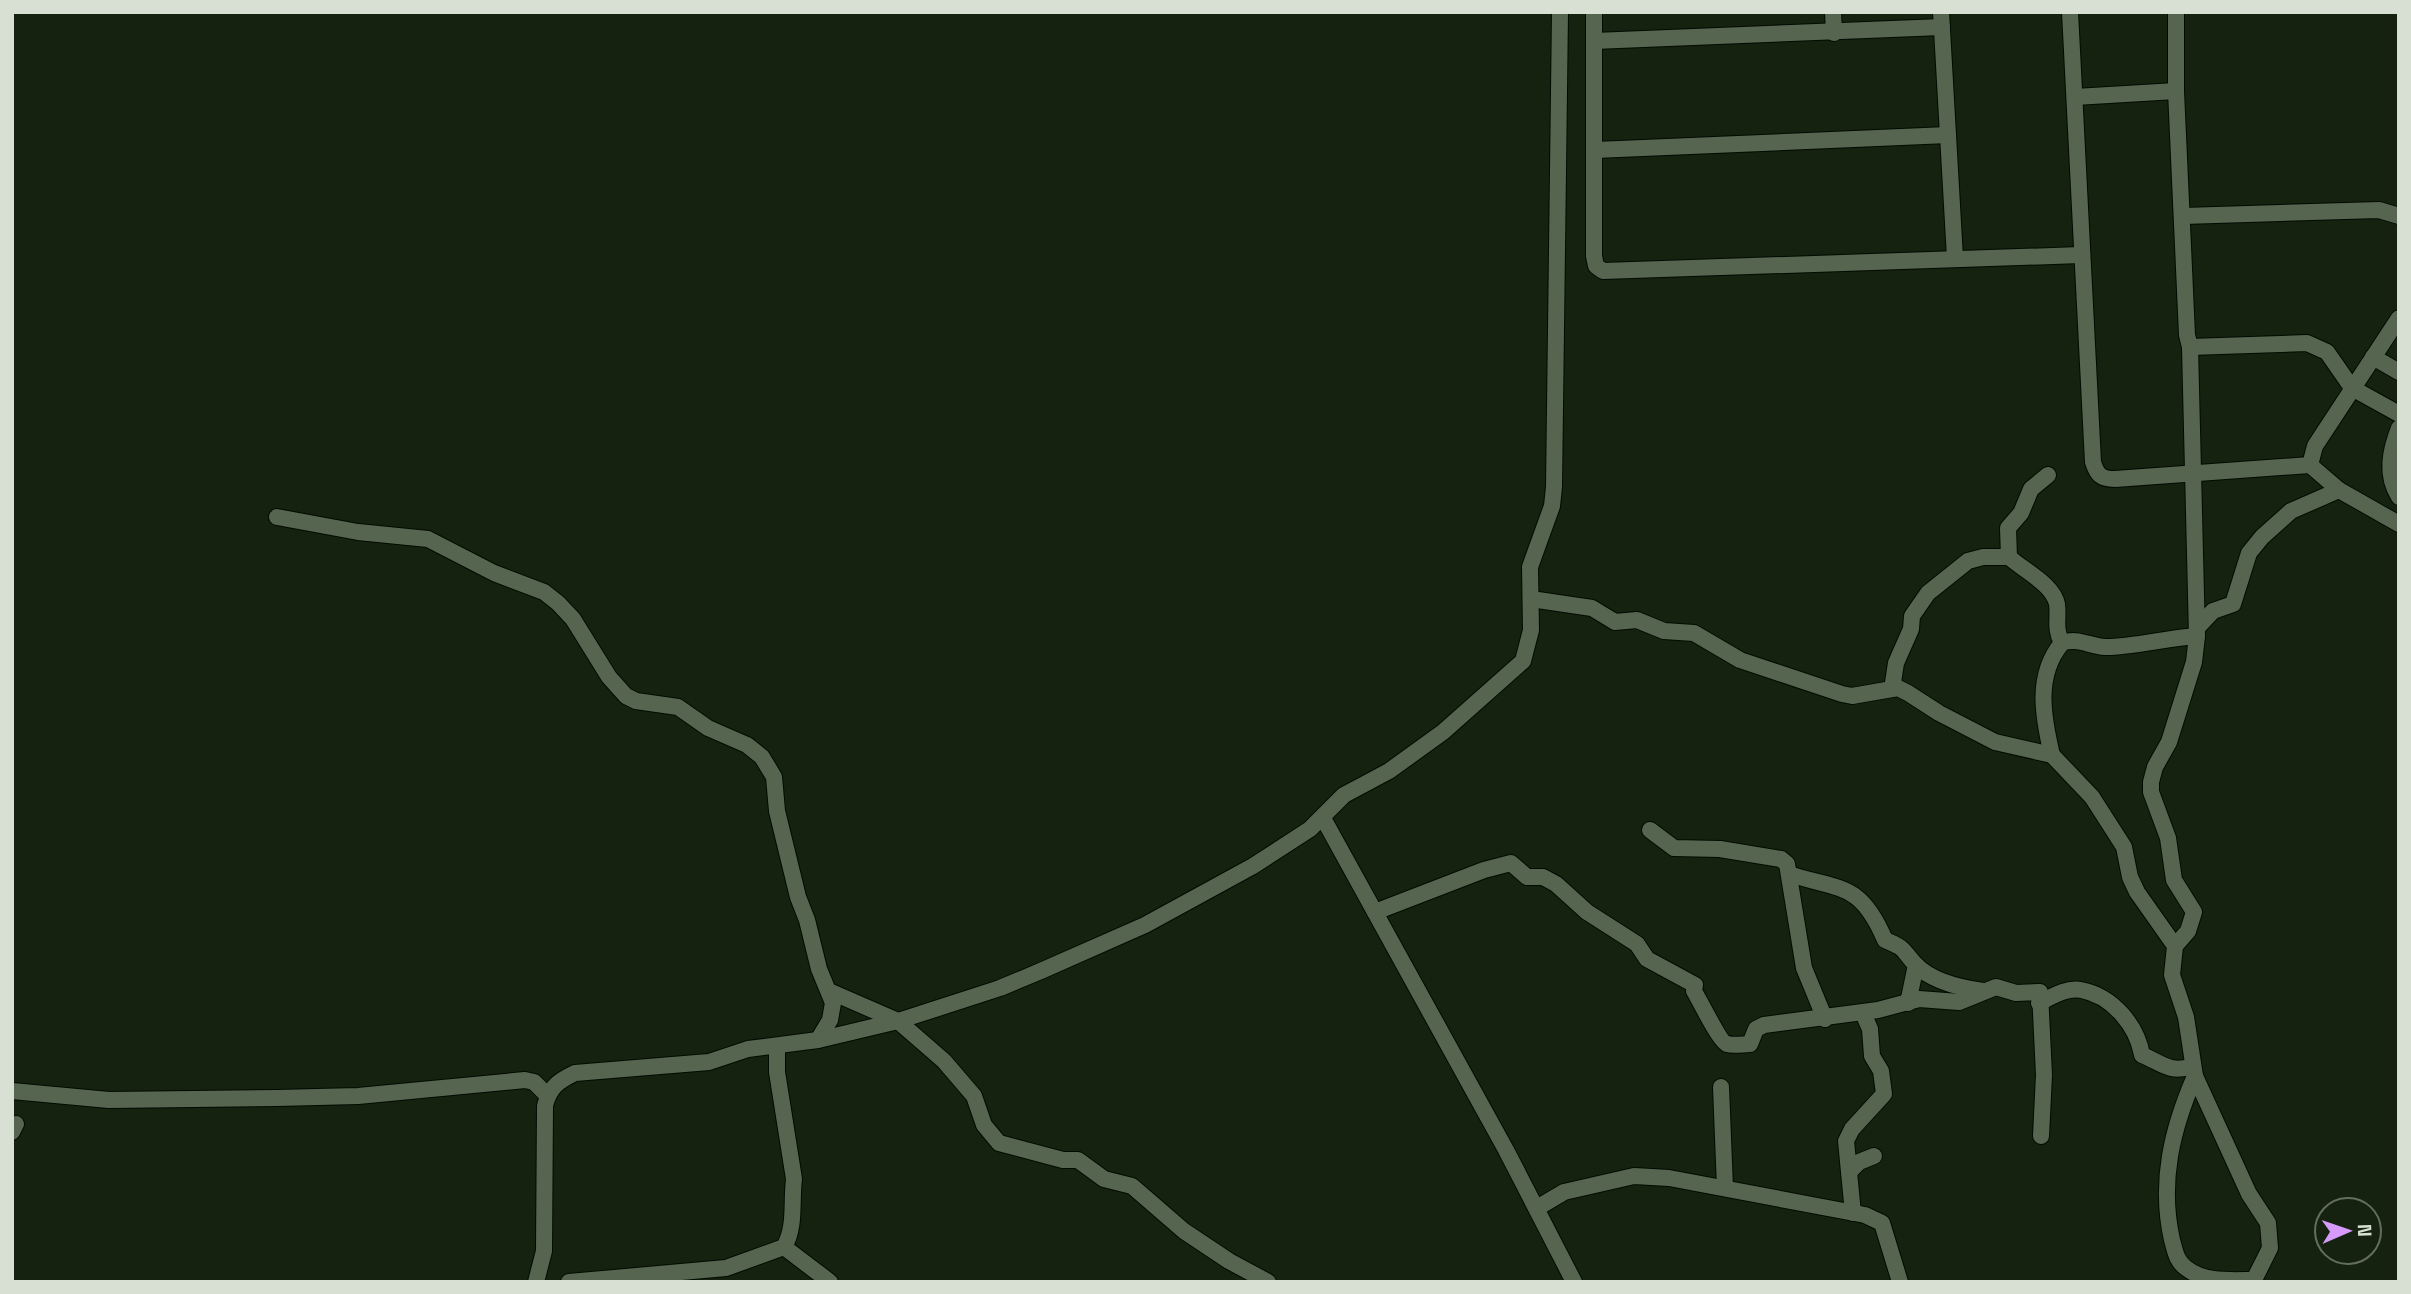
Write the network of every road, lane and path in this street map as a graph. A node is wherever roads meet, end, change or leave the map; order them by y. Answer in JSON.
{"nodes":[{"id":1,"x":1560,"y":12,"type":"edge"},
{"id":2,"x":1594,"y":12,"type":"edge"},
{"id":3,"x":1833,"y":12,"type":"edge"},
{"id":4,"x":2070,"y":12,"type":"edge"},
{"id":5,"x":2176,"y":12,"type":"edge"},
{"id":6,"x":1942,"y":20,"type":"edge"},
{"id":7,"x":1834,"y":33,"type":"junction"},
{"id":8,"x":1594,"y":41,"type":"junction"},
{"id":9,"x":2176,"y":91,"type":"junction"},
{"id":10,"x":2075,"y":97,"type":"junction"},
{"id":11,"x":1948,"y":135,"type":"junction"},
{"id":12,"x":1595,"y":150,"type":"junction"},
{"id":13,"x":2183,"y":216,"type":"junction"},
{"id":14,"x":2399,"y":216,"type":"edge"},
{"id":15,"x":2081,"y":255,"type":"junction"},
{"id":16,"x":1955,"y":258,"type":"junction"},
{"id":17,"x":2399,"y":318,"type":"edge"},
{"id":18,"x":2190,"y":346,"type":"junction"},
{"id":19,"x":2373,"y":357,"type":"junction"},
{"id":20,"x":2399,"y":372,"type":"edge"},
{"id":21,"x":2352,"y":388,"type":"junction"},
{"id":22,"x":2399,"y":414,"type":"edge"},
{"id":23,"x":2399,"y":428,"type":"edge"},
{"id":24,"x":2310,"y":465,"type":"junction"},
{"id":25,"x":2192,"y":473,"type":"junction"},
{"id":26,"x":2048,"y":475,"type":"dead end"},
{"id":27,"x":2339,"y":490,"type":"junction"},
{"id":28,"x":2399,"y":497,"type":"edge"},
{"id":29,"x":277,"y":517,"type":"dead end"},
{"id":30,"x":2399,"y":524,"type":"edge"},
{"id":31,"x":2009,"y":557,"type":"junction"},
{"id":32,"x":1531,"y":599,"type":"junction"},
{"id":33,"x":2197,"y":632,"type":"junction"},
{"id":34,"x":2062,"y":643,"type":"junction"},
{"id":35,"x":1892,"y":689,"type":"junction"},
{"id":36,"x":2052,"y":755,"type":"junction"},
{"id":37,"x":1323,"y":818,"type":"junction"},
{"id":38,"x":1650,"y":830,"type":"dead end"},
{"id":39,"x":1789,"y":874,"type":"junction"},
{"id":40,"x":1375,"y":912,"type":"junction"},
{"id":41,"x":2175,"y":946,"type":"junction"},
{"id":42,"x":1916,"y":965,"type":"junction"},
{"id":43,"x":829,"y":990,"type":"junction"},
{"id":44,"x":1983,"y":991,"type":"junction"},
{"id":45,"x":1908,"y":1003,"type":"junction"},
{"id":46,"x":2039,"y":1003,"type":"junction"},
{"id":47,"x":1863,"y":1013,"type":"junction"},
{"id":48,"x":1825,"y":1018,"type":"junction"},
{"id":49,"x":898,"y":1021,"type":"junction"},
{"id":50,"x":818,"y":1040,"type":"junction"},
{"id":51,"x":777,"y":1046,"type":"junction"},
{"id":52,"x":2194,"y":1071,"type":"junction"},
{"id":53,"x":1721,"y":1087,"type":"dead end"},
{"id":54,"x":12,"y":1091,"type":"edge"},
{"id":55,"x":547,"y":1095,"type":"junction"},
{"id":56,"x":2041,"y":1136,"type":"dead end"},
{"id":57,"x":1874,"y":1156,"type":"dead end"},
{"id":58,"x":1849,"y":1172,"type":"junction"},
{"id":59,"x":1725,"y":1188,"type":"junction"},
{"id":60,"x":1536,"y":1208,"type":"junction"},
{"id":61,"x":1853,"y":1213,"type":"junction"},
{"id":62,"x":784,"y":1247,"type":"junction"},
{"id":63,"x":690,"y":1276,"type":"edge"},
{"id":64,"x":2254,"y":1281,"type":"edge"},
{"id":65,"x":536,"y":1282,"type":"edge"},
{"id":66,"x":569,"y":1282,"type":"edge"},
{"id":67,"x":830,"y":1282,"type":"edge"},
{"id":68,"x":1268,"y":1282,"type":"edge"},
{"id":69,"x":1574,"y":1282,"type":"edge"},
{"id":70,"x":1900,"y":1282,"type":"edge"}],
"edges":[{"from":1,"to":32,"type":"street"},
{"from":2,"to":8,"type":"street"},
{"from":3,"to":7,"type":"street"},
{"from":4,"to":10,"type":"street"},
{"from":5,"to":9,"type":"street"},
{"from":6,"to":7,"type":"street"},
{"from":6,"to":11,"type":"street"},
{"from":7,"to":8,"type":"street"},
{"from":8,"to":12,"type":"street"},
{"from":9,"to":10,"type":"street"},
{"from":9,"to":13,"type":"street"},
{"from":10,"to":15,"type":"street"},
{"from":11,"to":12,"type":"street"},
{"from":11,"to":16,"type":"street"},
{"from":12,"to":16,"type":"street"},
{"from":13,"to":14,"type":"street"},
{"from":13,"to":18,"type":"street"},
{"from":15,"to":16,"type":"street"},
{"from":15,"to":25,"type":"street"},
{"from":17,"to":19,"type":"street"},
{"from":18,"to":21,"type":"street"},
{"from":18,"to":25,"type":"street"},
{"from":19,"to":20,"type":"street"},
{"from":19,"to":21,"type":"street"},
{"from":21,"to":22,"type":"street"},
{"from":21,"to":24,"type":"street"},
{"from":23,"to":28,"type":"street"},
{"from":24,"to":25,"type":"street"},
{"from":24,"to":27,"type":"street"},
{"from":25,"to":33,"type":"street"},
{"from":26,"to":31,"type":"street"},
{"from":27,"to":30,"type":"street"},
{"from":27,"to":33,"type":"street"},
{"from":29,"to":43,"type":"street"},
{"from":31,"to":34,"type":"street"},
{"from":31,"to":35,"type":"street"},
{"from":32,"to":35,"type":"street"},
{"from":32,"to":37,"type":"street"},
{"from":33,"to":34,"type":"street"},
{"from":33,"to":41,"type":"street"},
{"from":34,"to":36,"type":"street"},
{"from":35,"to":36,"type":"street"},
{"from":36,"to":41,"type":"street"},
{"from":37,"to":40,"type":"street"},
{"from":37,"to":49,"type":"street"},
{"from":38,"to":39,"type":"street"},
{"from":39,"to":42,"type":"street"},
{"from":39,"to":48,"type":"street"},
{"from":40,"to":48,"type":"street"},
{"from":40,"to":60,"type":"street"},
{"from":41,"to":52,"type":"street"},
{"from":42,"to":44,"type":"street"},
{"from":42,"to":45,"type":"street"},
{"from":43,"to":49,"type":"street"},
{"from":43,"to":50,"type":"street"},
{"from":44,"to":45,"type":"street"},
{"from":44,"to":46,"type":"street"},
{"from":45,"to":47,"type":"street"},
{"from":46,"to":52,"type":"street"},
{"from":46,"to":56,"type":"street"},
{"from":47,"to":48,"type":"street"},
{"from":47,"to":58,"type":"street"},
{"from":49,"to":50,"type":"street"},
{"from":49,"to":68,"type":"street"},
{"from":50,"to":51,"type":"street"},
{"from":51,"to":55,"type":"street"},
{"from":51,"to":62,"type":"street"},
{"from":52,"to":64,"type":"street"},
{"from":52,"to":64,"type":"street"},
{"from":53,"to":59,"type":"street"},
{"from":54,"to":55,"type":"street"},
{"from":55,"to":65,"type":"street"},
{"from":57,"to":58,"type":"street"},
{"from":58,"to":61,"type":"street"},
{"from":59,"to":60,"type":"street"},
{"from":59,"to":61,"type":"street"},
{"from":60,"to":69,"type":"street"},
{"from":61,"to":70,"type":"street"},
{"from":62,"to":63,"type":"street"},
{"from":62,"to":67,"type":"street"},
{"from":63,"to":66,"type":"street"}]}
